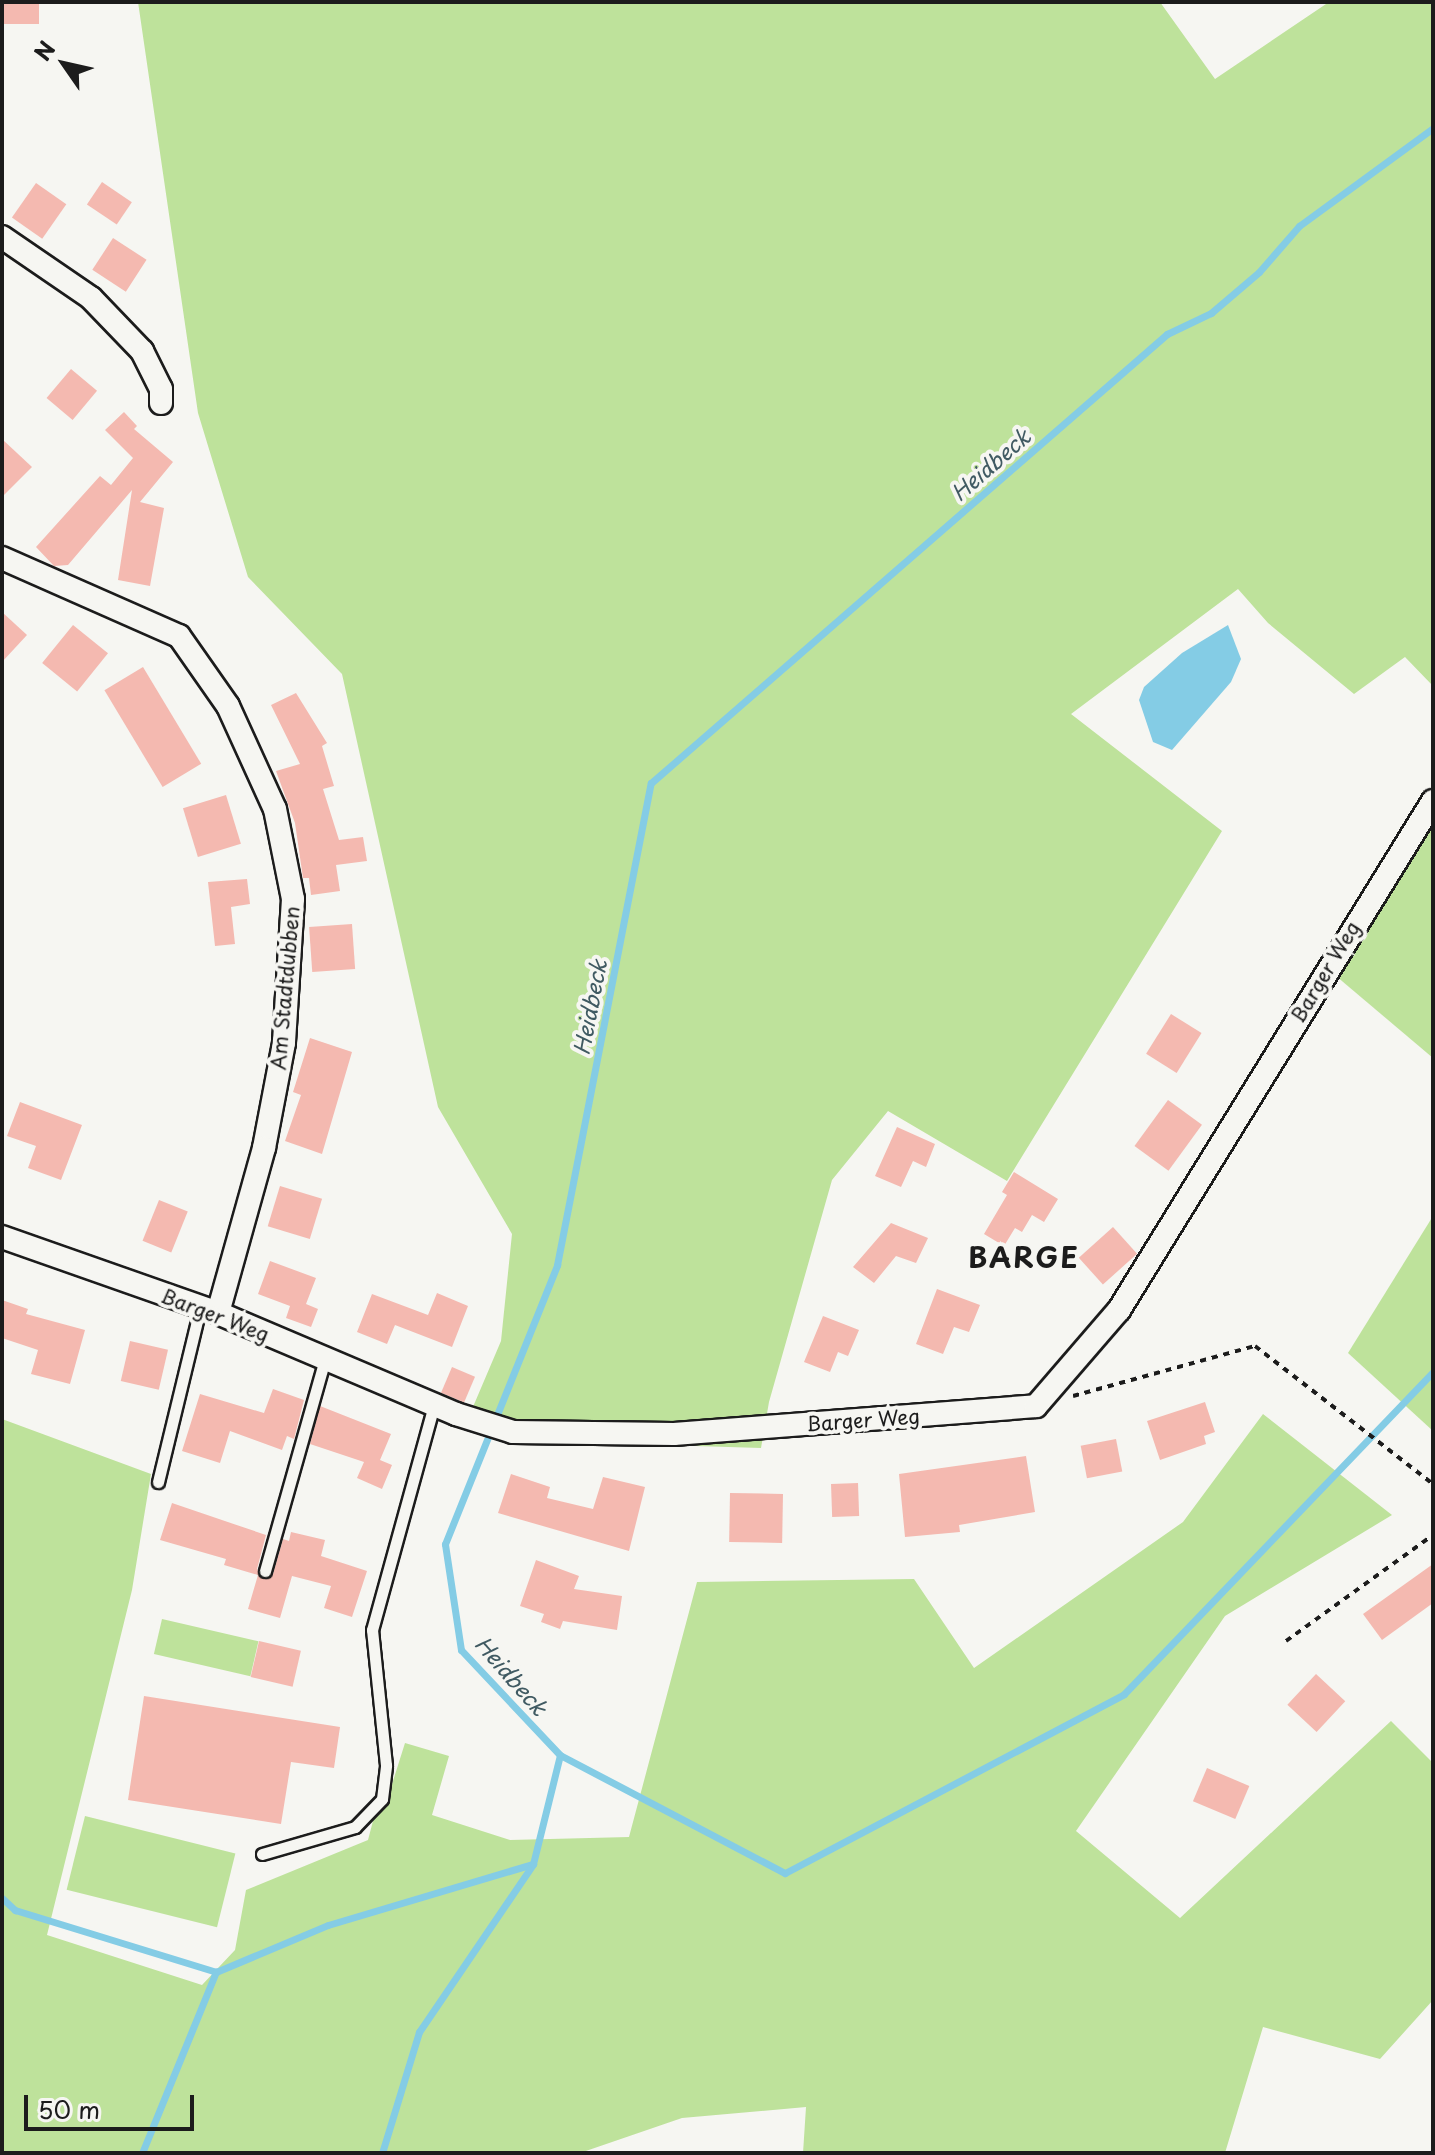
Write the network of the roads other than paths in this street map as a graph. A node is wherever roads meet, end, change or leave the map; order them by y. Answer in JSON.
{"nodes":[{"id":1,"x":2,"y":237,"type":"edge"},
{"id":2,"x":161,"y":403,"type":"dead end"},
{"id":3,"x":2,"y":558,"type":"edge"},
{"id":4,"x":1433,"y":801,"type":"edge"},
{"id":5,"x":2,"y":1237,"type":"edge"},
{"id":6,"x":209,"y":1311,"type":"junction"},
{"id":7,"x":325,"y":1359,"type":"junction"},
{"id":8,"x":434,"y":1405,"type":"junction"},
{"id":9,"x":158,"y":1482,"type":"dead end"},
{"id":10,"x":265,"y":1571,"type":"dead end"},
{"id":11,"x":262,"y":1854,"type":"dead end"}],
"edges":[{"from":1,"to":2,"type":"street"},
{"from":3,"to":6,"type":"street","name":"Am Stadtdubben"},
{"from":4,"to":8,"type":"street","name":"Barger Weg"},
{"from":5,"to":6,"type":"street","name":"Barger Weg"},
{"from":6,"to":7,"type":"street","name":"Barger Weg"},
{"from":6,"to":9,"type":"lane"},
{"from":7,"to":8,"type":"street","name":"Barger Weg"},
{"from":7,"to":10,"type":"lane"},
{"from":8,"to":11,"type":"lane"}]}
